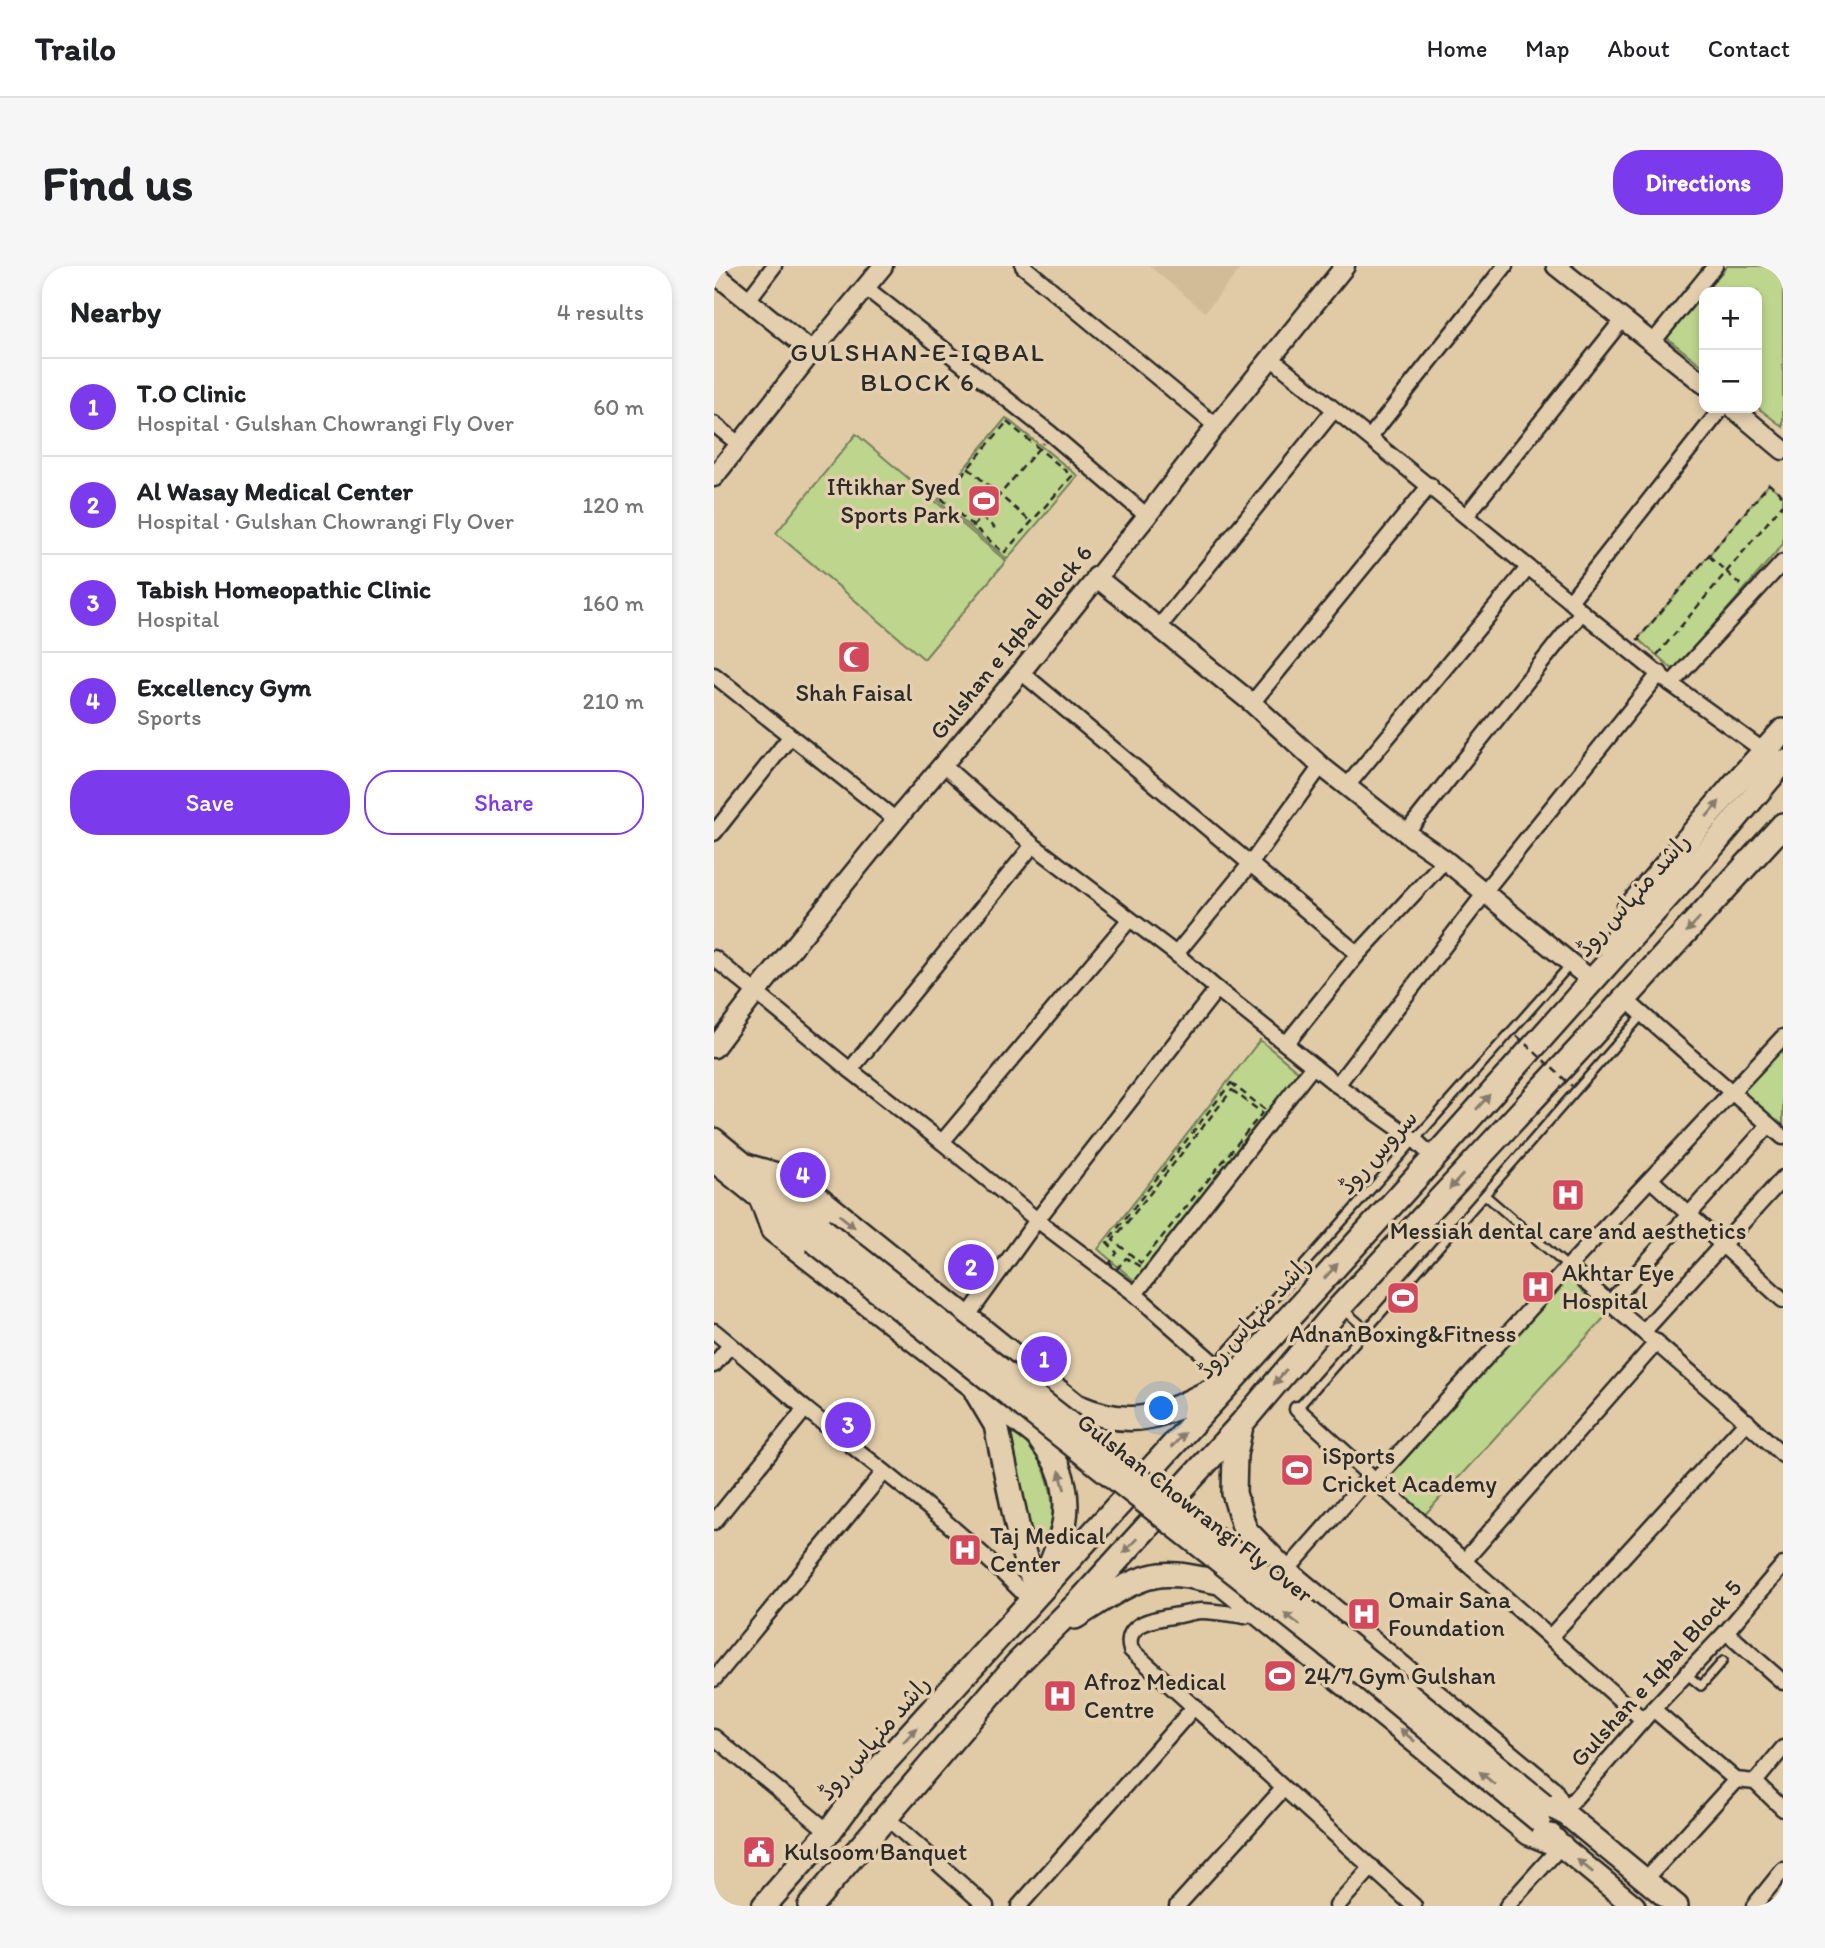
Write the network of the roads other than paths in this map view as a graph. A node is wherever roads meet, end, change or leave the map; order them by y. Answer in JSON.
{"nodes":[{"id":1,"x":774,"y":266,"type":"edge"},
{"id":2,"x":884,"y":266,"type":"edge"},
{"id":3,"x":1023,"y":266,"type":"edge"},
{"id":4,"x":1345,"y":266,"type":"edge"},
{"id":5,"x":1505,"y":266,"type":"edge"},
{"id":6,"x":1556,"y":266,"type":"edge"},
{"id":7,"x":1715,"y":266,"type":"edge"},
{"id":8,"x":714,"y":273,"type":"edge"},
{"id":9,"x":866,"y":288,"type":"junction"},
{"id":10,"x":748,"y":300,"type":"junction"},
{"id":11,"x":1623,"y":319,"type":"junction"},
{"id":12,"x":1653,"y":342,"type":"junction"},
{"id":13,"x":812,"y":352,"type":"junction"},
{"id":14,"x":1271,"y":358,"type":"junction"},
{"id":15,"x":1699,"y":380,"type":"edge"},
{"id":16,"x":1335,"y":410,"type":"junction"},
{"id":17,"x":1717,"y":413,"type":"edge"},
{"id":18,"x":1739,"y":413,"type":"edge"},
{"id":19,"x":714,"y":424,"type":"edge"},
{"id":20,"x":1216,"y":426,"type":"junction"},
{"id":21,"x":1370,"y":437,"type":"junction"},
{"id":22,"x":740,"y":444,"type":"junction"},
{"id":23,"x":1783,"y":450,"type":"edge"},
{"id":24,"x":714,"y":477,"type":"edge"},
{"id":25,"x":1430,"y":485,"type":"junction"},
{"id":26,"x":1147,"y":516,"type":"junction"},
{"id":27,"x":1466,"y":516,"type":"junction"},
{"id":28,"x":1783,"y":562,"type":"edge"},
{"id":29,"x":1528,"y":568,"type":"junction"},
{"id":30,"x":1097,"y":577,"type":"junction"},
{"id":31,"x":1570,"y":601,"type":"junction"},
{"id":32,"x":1582,"y":612,"type":"junction"},
{"id":33,"x":1159,"y":627,"type":"junction"},
{"id":34,"x":1021,"y":672,"type":"junction"},
{"id":35,"x":1660,"y":673,"type":"junction"},
{"id":36,"x":714,"y":675,"type":"edge"},
{"id":37,"x":1671,"y":684,"type":"junction"},
{"id":38,"x":1252,"y":703,"type":"junction"},
{"id":39,"x":1783,"y":730,"type":"edge"},
{"id":40,"x":790,"y":737,"type":"junction"},
{"id":41,"x":1774,"y":757,"type":"edge"},
{"id":42,"x":942,"y":764,"type":"junction"},
{"id":43,"x":1321,"y":765,"type":"junction"},
{"id":44,"x":1347,"y":786,"type":"junction"},
{"id":45,"x":896,"y":820,"type":"junction"},
{"id":46,"x":1783,"y":825,"type":"edge"},
{"id":47,"x":714,"y":833,"type":"edge"},
{"id":48,"x":1406,"y":833,"type":"junction"},
{"id":49,"x":1033,"y":845,"type":"junction"},
{"id":50,"x":1783,"y":848,"type":"edge"},
{"id":51,"x":1445,"y":860,"type":"junction"},
{"id":52,"x":1251,"y":863,"type":"junction"},
{"id":53,"x":1739,"y":874,"type":"junction"},
{"id":54,"x":1485,"y":893,"type":"junction"},
{"id":55,"x":1129,"y":920,"type":"junction"},
{"id":56,"x":1176,"y":954,"type":"junction"},
{"id":57,"x":1358,"y":954,"type":"junction"},
{"id":58,"x":714,"y":958,"type":"edge"},
{"id":59,"x":1571,"y":964,"type":"junction"},
{"id":60,"x":1599,"y":972,"type":"junction"},
{"id":61,"x":1217,"y":989,"type":"junction"},
{"id":62,"x":756,"y":993,"type":"junction"},
{"id":63,"x":1625,"y":999,"type":"junction"},
{"id":64,"x":1643,"y":1014,"type":"junction"},
{"id":65,"x":1783,"y":1037,"type":"edge"},
{"id":66,"x":1286,"y":1044,"type":"junction"},
{"id":67,"x":714,"y":1048,"type":"edge"},
{"id":68,"x":1313,"y":1066,"type":"junction"},
{"id":69,"x":850,"y":1070,"type":"junction"},
{"id":70,"x":1337,"y":1085,"type":"junction"},
{"id":71,"x":1731,"y":1092,"type":"junction"},
{"id":72,"x":1769,"y":1125,"type":"junction"},
{"id":73,"x":1783,"y":1137,"type":"edge"},
{"id":74,"x":714,"y":1139,"type":"edge"},
{"id":75,"x":1415,"y":1140,"type":"junction"},
{"id":76,"x":942,"y":1142,"type":"junction"},
{"id":77,"x":1434,"y":1158,"type":"junction"},
{"id":78,"x":714,"y":1161,"type":"edge"},
{"id":79,"x":746,"y":1166,"type":"junction"},
{"id":80,"x":1783,"y":1178,"type":"edge"},
{"id":81,"x":1651,"y":1180,"type":"junction"},
{"id":82,"x":1485,"y":1195,"type":"junction"},
{"id":83,"x":761,"y":1197,"type":"junction"},
{"id":84,"x":1689,"y":1215,"type":"junction"},
{"id":85,"x":1037,"y":1220,"type":"junction"},
{"id":86,"x":818,"y":1234,"type":"junction"},
{"id":87,"x":1722,"y":1245,"type":"junction"},
{"id":88,"x":1569,"y":1267,"type":"junction"},
{"id":89,"x":1135,"y":1294,"type":"junction"},
{"id":90,"x":1783,"y":1300,"type":"edge"},
{"id":91,"x":1610,"y":1303,"type":"junction"},
{"id":92,"x":1340,"y":1307,"type":"junction"},
{"id":93,"x":967,"y":1317,"type":"junction"},
{"id":94,"x":1367,"y":1330,"type":"junction"},
{"id":95,"x":714,"y":1331,"type":"edge"},
{"id":96,"x":1644,"y":1331,"type":"junction"},
{"id":97,"x":1657,"y":1342,"type":"junction"},
{"id":98,"x":730,"y":1345,"type":"junction"},
{"id":99,"x":714,"y":1365,"type":"edge"},
{"id":100,"x":1215,"y":1365,"type":"junction"},
{"id":101,"x":1233,"y":1380,"type":"junction"},
{"id":102,"x":972,"y":1383,"type":"junction"},
{"id":103,"x":805,"y":1409,"type":"junction"},
{"id":104,"x":1297,"y":1409,"type":"joint"},
{"id":105,"x":1747,"y":1421,"type":"junction"},
{"id":106,"x":1242,"y":1423,"type":"junction"},
{"id":107,"x":1783,"y":1455,"type":"edge"},
{"id":108,"x":884,"y":1472,"type":"junction"},
{"id":109,"x":1373,"y":1478,"type":"junction"},
{"id":110,"x":714,"y":1522,"type":"edge"},
{"id":111,"x":1464,"y":1561,"type":"junction"},
{"id":112,"x":1783,"y":1565,"type":"edge"},
{"id":113,"x":1285,"y":1572,"type":"junction"},
{"id":114,"x":1771,"y":1578,"type":"junction"},
{"id":115,"x":1783,"y":1588,"type":"edge"},
{"id":116,"x":1035,"y":1597,"type":"junction"},
{"id":117,"x":1254,"y":1610,"type":"junction"},
{"id":118,"x":1726,"y":1632,"type":"junction"},
{"id":119,"x":1046,"y":1634,"type":"junction"},
{"id":120,"x":1550,"y":1637,"type":"junction"},
{"id":121,"x":1723,"y":1661,"type":"dead end"},
{"id":122,"x":1686,"y":1674,"type":"junction"},
{"id":123,"x":714,"y":1679,"type":"edge"},
{"id":124,"x":1783,"y":1682,"type":"edge"},
{"id":125,"x":1195,"y":1706,"type":"junction"},
{"id":126,"x":1648,"y":1714,"type":"junction"},
{"id":127,"x":714,"y":1737,"type":"edge"},
{"id":128,"x":1783,"y":1748,"type":"edge"},
{"id":129,"x":1736,"y":1780,"type":"junction"},
{"id":130,"x":1755,"y":1782,"type":"junction"},
{"id":131,"x":864,"y":1785,"type":"junction"},
{"id":132,"x":1283,"y":1789,"type":"junction"},
{"id":133,"x":1783,"y":1809,"type":"edge"},
{"id":134,"x":1549,"y":1813,"type":"junction"},
{"id":135,"x":887,"y":1818,"type":"junction"},
{"id":136,"x":829,"y":1832,"type":"junction"},
{"id":137,"x":1561,"y":1846,"type":"junction"},
{"id":138,"x":798,"y":1867,"type":"junction"},
{"id":139,"x":1372,"y":1867,"type":"junction"},
{"id":140,"x":1783,"y":1870,"type":"edge"},
{"id":141,"x":1645,"y":1880,"type":"junction"},
{"id":142,"x":815,"y":1900,"type":"edge"},
{"id":143,"x":764,"y":1906,"type":"edge"},
{"id":144,"x":986,"y":1906,"type":"edge"},
{"id":145,"x":1019,"y":1906,"type":"edge"},
{"id":146,"x":1177,"y":1906,"type":"edge"},
{"id":147,"x":1337,"y":1906,"type":"edge"},
{"id":148,"x":1414,"y":1906,"type":"edge"},
{"id":149,"x":1507,"y":1906,"type":"edge"},
{"id":150,"x":1634,"y":1906,"type":"edge"},
{"id":151,"x":1677,"y":1906,"type":"edge"},
{"id":152,"x":1754,"y":1906,"type":"edge"}],
"edges":[{"from":1,"to":10,"type":"street"},
{"from":2,"to":9,"type":"street"},
{"from":3,"to":20,"type":"street"},
{"from":4,"to":14,"type":"street","name":"Gulshan e Iqbal Block 6"},
{"from":5,"to":21,"type":"street"},
{"from":6,"to":11,"type":"street"},
{"from":7,"to":12,"type":"street"},
{"from":8,"to":10,"type":"street"},
{"from":9,"to":13,"type":"street"},
{"from":9,"to":26,"type":"street"},
{"from":10,"to":13,"type":"street"},
{"from":11,"to":12,"type":"street"},
{"from":11,"to":27,"type":"street"},
{"from":12,"to":15,"type":"street"},
{"from":13,"to":22,"type":"street"},
{"from":14,"to":16,"type":"street"},
{"from":14,"to":20,"type":"street","name":"Gulshan e Iqbal Block 6"},
{"from":16,"to":21,"type":"street"},
{"from":16,"to":33,"type":"street"},
{"from":17,"to":31,"type":"street"},
{"from":18,"to":23,"type":"street"},
{"from":19,"to":22,"type":"street"},
{"from":20,"to":26,"type":"street","name":"Gulshan e Iqbal Block 6"},
{"from":21,"to":25,"type":"street"},
{"from":22,"to":24,"type":"street"},
{"from":25,"to":27,"type":"street"},
{"from":25,"to":38,"type":"street"},
{"from":26,"to":30,"type":"street","name":"Gulshan e Iqbal Block 6"},
{"from":27,"to":29,"type":"street"},
{"from":28,"to":37,"type":"street"},
{"from":29,"to":31,"type":"street"},
{"from":29,"to":44,"type":"street"},
{"from":30,"to":33,"type":"street"},
{"from":30,"to":34,"type":"street","name":"Gulshan e Iqbal Block 6"},
{"from":31,"to":32,"type":"street"},
{"from":32,"to":35,"type":"street"},
{"from":32,"to":48,"type":"street"},
{"from":33,"to":38,"type":"street"},
{"from":34,"to":42,"type":"street","name":"Gulshan e Iqbal Block 6"},
{"from":34,"to":52,"type":"street"},
{"from":35,"to":37,"type":"street"},
{"from":35,"to":54,"type":"street"},
{"from":36,"to":40,"type":"street"},
{"from":37,"to":41,"type":"street"},
{"from":38,"to":43,"type":"street"},
{"from":39,"to":41,"type":"main road","name":"راشد منہاس روڈ"},
{"from":40,"to":45,"type":"street"},
{"from":40,"to":47,"type":"street"},
{"from":60,"to":41,"type":"main road","name":"راشد منہاس روڈ","one_way":true},
{"from":42,"to":45,"type":"street","name":"Gulshan e Iqbal Block 6"},
{"from":42,"to":49,"type":"street"},
{"from":43,"to":44,"type":"street"},
{"from":43,"to":52,"type":"street"},
{"from":44,"to":48,"type":"street"},
{"from":45,"to":62,"type":"street","name":"Gulshan e Iqbal Block 6"},
{"from":46,"to":53,"type":"main road"},
{"from":48,"to":51,"type":"street"},
{"from":49,"to":55,"type":"street"},
{"from":49,"to":69,"type":"street"},
{"from":50,"to":53,"type":"main road"},
{"from":51,"to":54,"type":"street"},
{"from":51,"to":57,"type":"street"},
{"from":52,"to":56,"type":"street"},
{"from":52,"to":57,"type":"street"},
{"from":53,"to":63,"type":"main road","one_way":true},
{"from":54,"to":59,"type":"street"},
{"from":54,"to":70,"type":"street"},
{"from":55,"to":56,"type":"street"},
{"from":55,"to":76,"type":"street"},
{"from":56,"to":61,"type":"street"},
{"from":57,"to":66,"type":"street"},
{"from":58,"to":62,"type":"street"},
{"from":59,"to":60,"type":"street"},
{"from":59,"to":75,"type":"lane","name":"سروس روڈ"},
{"from":77,"to":60,"type":"main road","name":"راشد منہاس روڈ","one_way":true},
{"from":61,"to":66,"type":"street"},
{"from":61,"to":85,"type":"street"},
{"from":62,"to":67,"type":"street","name":"Gulshan e Iqbal Block 6"},
{"from":62,"to":69,"type":"street"},
{"from":63,"to":64,"type":"street"},
{"from":63,"to":92,"type":"main road","one_way":true},
{"from":64,"to":71,"type":"street"},
{"from":64,"to":82,"type":"lane"},
{"from":65,"to":71,"type":"street"},
{"from":66,"to":68,"type":"street"},
{"from":68,"to":70,"type":"street"},
{"from":68,"to":89,"type":"street"},
{"from":69,"to":76,"type":"street"},
{"from":70,"to":75,"type":"street"},
{"from":71,"to":72,"type":"street"},
{"from":71,"to":81,"type":"street"},
{"from":72,"to":73,"type":"street"},
{"from":72,"to":84,"type":"street"},
{"from":74,"to":79,"type":"main road"},
{"from":75,"to":77,"type":"street"},
{"from":75,"to":100,"type":"lane","name":"سروس روڈ"},
{"from":76,"to":85,"type":"street"},
{"from":101,"to":77,"type":"main road","name":"راشد منہاس روڈ","one_way":true},
{"from":78,"to":83,"type":"main road"},
{"from":79,"to":86,"type":"main road"},
{"from":79,"to":93,"type":"main road","one_way":true},
{"from":80,"to":87,"type":"street"},
{"from":81,"to":84,"type":"street"},
{"from":81,"to":88,"type":"street"},
{"from":82,"to":88,"type":"lane"},
{"from":82,"to":94,"type":"lane"},
{"from":83,"to":86,"type":"main road"},
{"from":83,"to":102,"type":"main road"},
{"from":84,"to":87,"type":"street"},
{"from":84,"to":91,"type":"street"},
{"from":85,"to":89,"type":"street"},
{"from":85,"to":93,"type":"street"},
{"from":86,"to":134,"type":"main road","name":"Gulshan Chowrangi Fly Over","bridge":true},
{"from":87,"to":90,"type":"street"},
{"from":87,"to":96,"type":"street"},
{"from":88,"to":91,"type":"street"},
{"from":88,"to":109,"type":"street"},
{"from":89,"to":100,"type":"street"},
{"from":91,"to":96,"type":"street"},
{"from":92,"to":94,"type":"lane"},
{"from":92,"to":106,"type":"main road","one_way":true},
{"from":93,"to":101,"type":"main road"},
{"from":94,"to":104,"type":"lane"},
{"from":95,"to":98,"type":"street"},
{"from":96,"to":97,"type":"street"},
{"from":97,"to":105,"type":"street"},
{"from":97,"to":111,"type":"street"},
{"from":98,"to":99,"type":"street"},
{"from":98,"to":103,"type":"street"},
{"from":100,"to":101,"type":"street"},
{"from":116,"to":101,"type":"main road","name":"راشد منہاس روڈ","one_way":true},
{"from":102,"to":116,"type":"main road"},
{"from":116,"to":102,"type":"main road","one_way":true},
{"from":103,"to":108,"type":"street"},
{"from":103,"to":110,"type":"street"},
{"from":104,"to":109,"type":"street"},
{"from":105,"to":107,"type":"street"},
{"from":105,"to":120,"type":"street"},
{"from":106,"to":113,"type":"main road"},
{"from":106,"to":119,"type":"main road","one_way":true},
{"from":108,"to":116,"type":"street"},
{"from":108,"to":123,"type":"street"},
{"from":109,"to":111,"type":"street"},
{"from":109,"to":113,"type":"street"},
{"from":111,"to":120,"type":"street"},
{"from":112,"to":114,"type":"street","name":"Gulshan e Iqbal Block 5"},
{"from":113,"to":117,"type":"street"},
{"from":113,"to":134,"type":"main road"},
{"from":114,"to":115,"type":"street"},
{"from":114,"to":118,"type":"street","name":"Gulshan e Iqbal Block 5"},
{"from":131,"to":116,"type":"main road","name":"راشد منہاس روڈ","one_way":true},
{"from":117,"to":119,"type":"main road"},
{"from":117,"to":125,"type":"street"},
{"from":137,"to":117,"type":"main road","one_way":true},
{"from":118,"to":122,"type":"street","name":"Gulshan e Iqbal Block 5"},
{"from":118,"to":124,"type":"street"},
{"from":119,"to":135,"type":"main road"},
{"from":120,"to":126,"type":"street"},
{"from":121,"to":122,"type":"lane"},
{"from":122,"to":126,"type":"street","name":"Gulshan e Iqbal Block 5"},
{"from":125,"to":132,"type":"street"},
{"from":125,"to":145,"type":"street"},
{"from":126,"to":129,"type":"street"},
{"from":126,"to":134,"type":"street","name":"Gulshan e Iqbal Block 5"},
{"from":127,"to":136,"type":"street"},
{"from":128,"to":130,"type":"street"},
{"from":129,"to":130,"type":"street"},
{"from":129,"to":141,"type":"street"},
{"from":130,"to":133,"type":"street"},
{"from":131,"to":135,"type":"main road"},
{"from":131,"to":136,"type":"main road","name":"راشد منہاس روڈ"},
{"from":132,"to":139,"type":"street"},
{"from":132,"to":146,"type":"street"},
{"from":134,"to":137,"type":"main road"},
{"from":134,"to":141,"type":"main road"},
{"from":135,"to":142,"type":"main road"},
{"from":135,"to":144,"type":"street"},
{"from":136,"to":138,"type":"main road","name":"راشد منہاس روڈ"},
{"from":137,"to":149,"type":"street"},
{"from":150,"to":137,"type":"main road","one_way":true},
{"from":138,"to":142,"type":"main road"},
{"from":138,"to":143,"type":"main road","name":"راشد منہاس روڈ"},
{"from":139,"to":147,"type":"street"},
{"from":139,"to":148,"type":"street"},
{"from":140,"to":152,"type":"street"},
{"from":141,"to":151,"type":"main road"}]}
